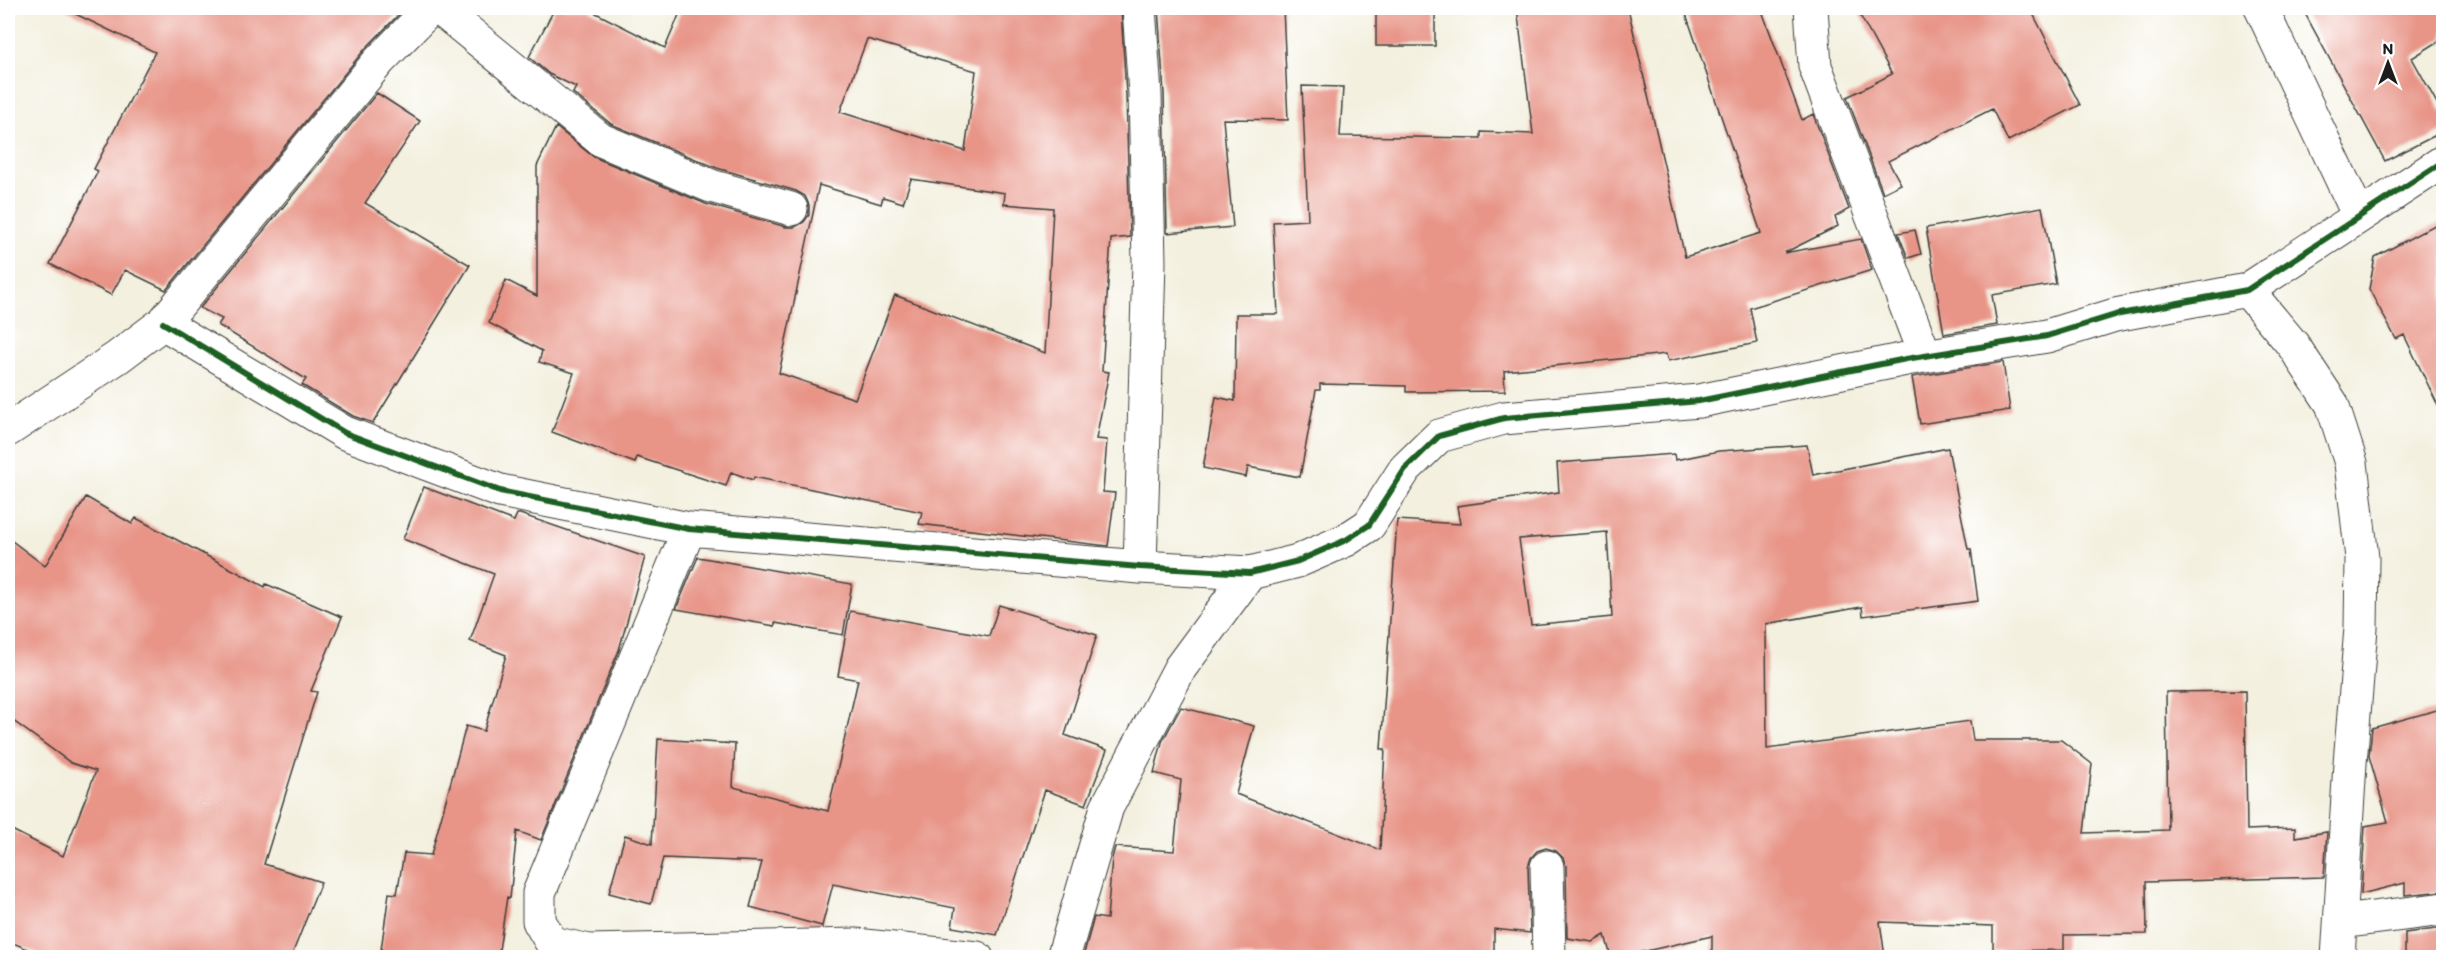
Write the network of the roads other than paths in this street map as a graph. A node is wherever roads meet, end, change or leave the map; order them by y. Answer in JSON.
{"nodes":[{"id":1,"x":431,"y":8,"type":"edge"},
{"id":2,"x":440,"y":8,"type":"edge"},
{"id":3,"x":1139,"y":8,"type":"edge"},
{"id":4,"x":1811,"y":8,"type":"edge"},
{"id":5,"x":2261,"y":8,"type":"edge"},
{"id":6,"x":2444,"y":161,"type":"edge"},
{"id":7,"x":791,"y":209,"type":"dead end"},
{"id":8,"x":2359,"y":216,"type":"junction"},
{"id":9,"x":2247,"y":290,"type":"junction"},
{"id":10,"x":163,"y":323,"type":"junction"},
{"id":11,"x":1925,"y":356,"type":"junction"},
{"id":12,"x":8,"y":430,"type":"edge"},
{"id":13,"x":688,"y":529,"type":"junction"},
{"id":14,"x":1140,"y":567,"type":"junction"},
{"id":15,"x":1250,"y":573,"type":"junction"},
{"id":16,"x":1547,"y":867,"type":"dead end"},
{"id":17,"x":2444,"y":909,"type":"edge"},
{"id":18,"x":2342,"y":922,"type":"junction"},
{"id":19,"x":977,"y":957,"type":"edge"},
{"id":20,"x":1062,"y":957,"type":"edge"},
{"id":21,"x":1549,"y":957,"type":"edge"},
{"id":22,"x":2338,"y":957,"type":"edge"}],
"edges":[{"from":1,"to":10,"type":"street"},
{"from":2,"to":7,"type":"street"},
{"from":3,"to":14,"type":"street"},
{"from":4,"to":11,"type":"street"},
{"from":5,"to":8,"type":"street"},
{"from":6,"to":8,"type":"street"},
{"from":8,"to":9,"type":"street"},
{"from":9,"to":11,"type":"street"},
{"from":9,"to":18,"type":"street"},
{"from":10,"to":12,"type":"street"},
{"from":10,"to":13,"type":"street"},
{"from":11,"to":15,"type":"street"},
{"from":13,"to":14,"type":"street"},
{"from":13,"to":19,"type":"street"},
{"from":14,"to":15,"type":"street"},
{"from":15,"to":20,"type":"street"},
{"from":16,"to":21,"type":"street"},
{"from":17,"to":18,"type":"street"},
{"from":18,"to":22,"type":"street"}]}
